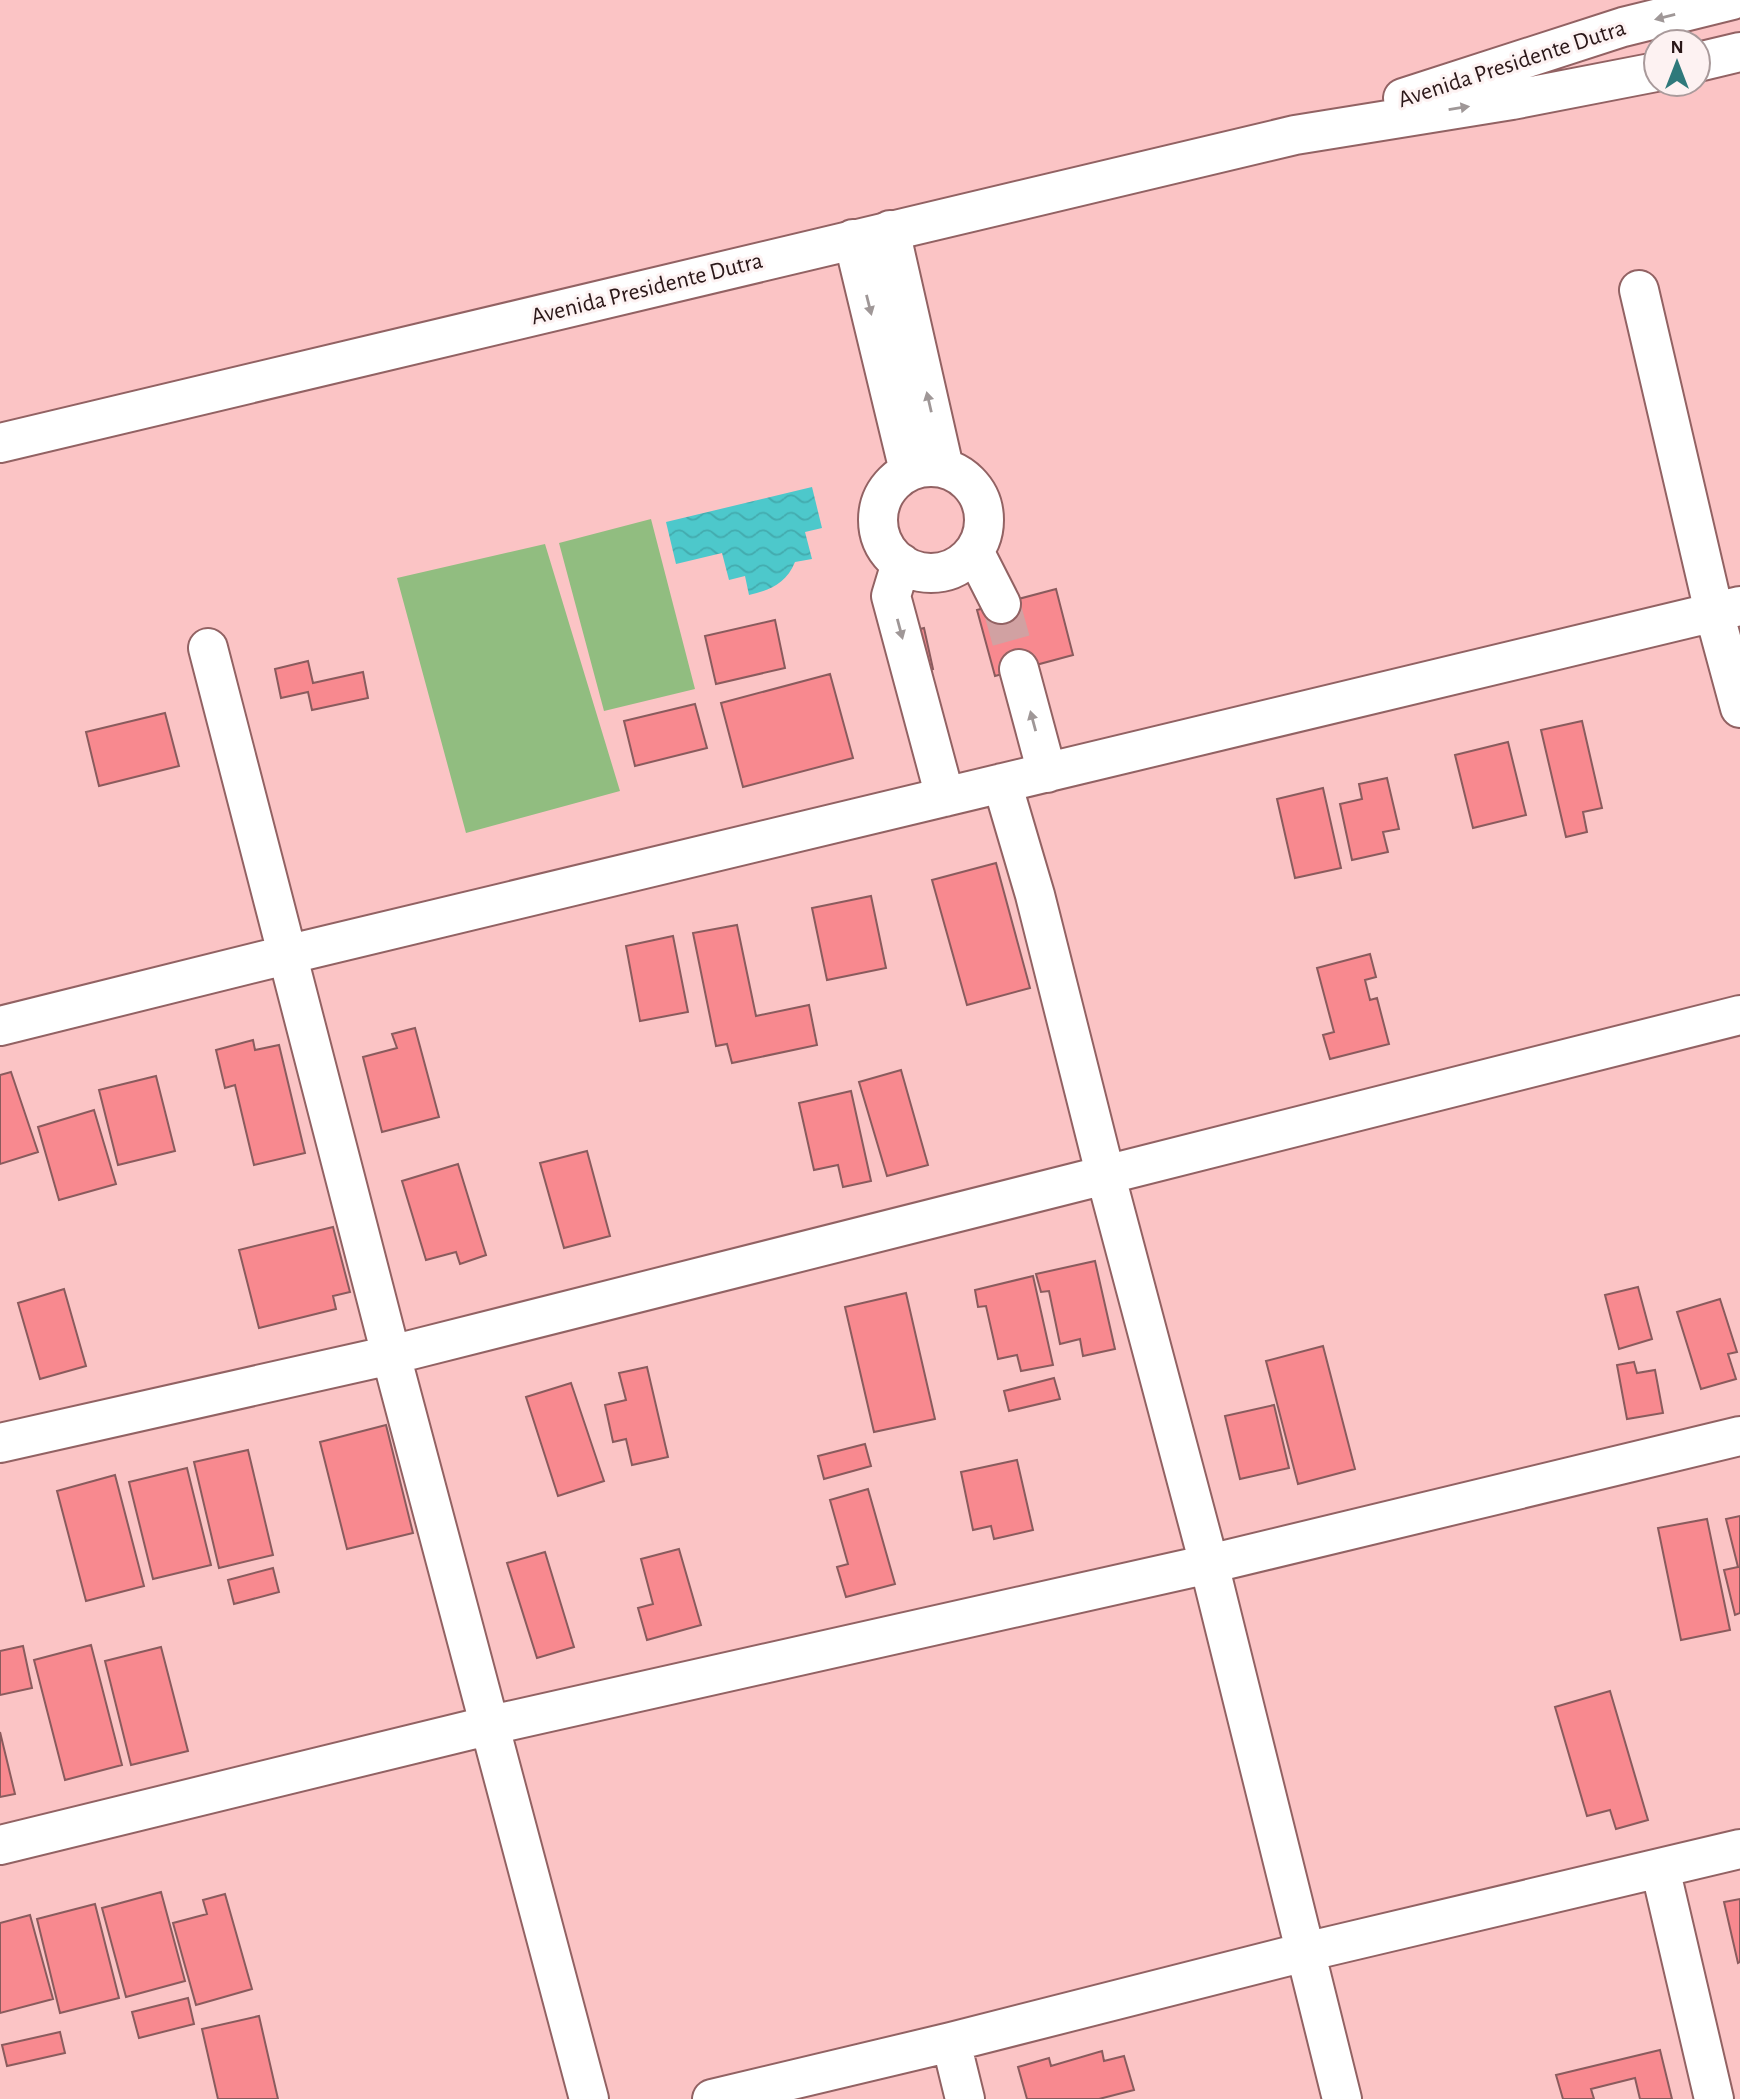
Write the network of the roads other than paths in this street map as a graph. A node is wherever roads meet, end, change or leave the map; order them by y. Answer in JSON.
{"nodes":[{"id":1,"x":1732,"y":0,"type":"edge"},
{"id":2,"x":1740,"y":52,"type":"edge"},
{"id":3,"x":1712,"y":59,"type":"edge"},
{"id":4,"x":1642,"y":75,"type":"edge"},
{"id":5,"x":1295,"y":135,"type":"junction"},
{"id":6,"x":890,"y":230,"type":"junction"},
{"id":7,"x":853,"y":239,"type":"junction"},
{"id":8,"x":1639,"y":290,"type":"dead end"},
{"id":9,"x":0,"y":443,"type":"edge"},
{"id":10,"x":927,"y":470,"type":"junction"},
{"id":11,"x":974,"y":551,"type":"junction"},
{"id":12,"x":901,"y":563,"type":"junction"},
{"id":13,"x":1001,"y":604,"type":"tunnel mouth"},
{"id":14,"x":1727,"y":609,"type":"edge"},
{"id":15,"x":208,"y":648,"type":"dead end"},
{"id":16,"x":1018,"y":669,"type":"tunnel mouth"},
{"id":17,"x":1740,"y":709,"type":"edge"},
{"id":18,"x":1047,"y":773,"type":"junction"},
{"id":19,"x":1002,"y":783,"type":"junction"},
{"id":20,"x":944,"y":797,"type":"junction"},
{"id":21,"x":286,"y":955,"type":"junction"},
{"id":22,"x":1740,"y":1015,"type":"edge"},
{"id":23,"x":0,"y":1026,"type":"edge"},
{"id":24,"x":1105,"y":1173,"type":"junction"},
{"id":25,"x":391,"y":1355,"type":"junction"},
{"id":26,"x":1740,"y":1436,"type":"edge"},
{"id":27,"x":0,"y":1443,"type":"edge"},
{"id":28,"x":1209,"y":1564,"type":"junction"},
{"id":29,"x":491,"y":1725,"type":"junction"},
{"id":30,"x":0,"y":1844,"type":"edge"},
{"id":31,"x":1740,"y":1849,"type":"edge"},
{"id":32,"x":1660,"y":1868,"type":"junction"},
{"id":33,"x":1305,"y":1952,"type":"junction"},
{"id":34,"x":951,"y":2042,"type":"junction"},
{"id":35,"x":589,"y":2099,"type":"edge"},
{"id":36,"x":712,"y":2099,"type":"edge"},
{"id":37,"x":965,"y":2099,"type":"edge"},
{"id":38,"x":1342,"y":2099,"type":"edge"},
{"id":39,"x":1714,"y":2099,"type":"edge"}],
"edges":[{"from":1,"to":5,"type":"main road","name":"Avenida Presidente Dutra","one_way":true},
{"from":2,"to":3,"type":"main road"},
{"from":5,"to":4,"type":"main road","name":"Avenida Presidente Dutra","one_way":true},
{"from":5,"to":6,"type":"main road","name":"Avenida Presidente Dutra"},
{"from":6,"to":7,"type":"main road","name":"Avenida Presidente Dutra"},
{"from":10,"to":6,"type":"main road","one_way":true},
{"from":7,"to":9,"type":"main road","name":"Avenida Presidente Dutra"},
{"from":7,"to":10,"type":"main road","one_way":true},
{"from":8,"to":14,"type":"main road"},
{"from":10,"to":11,"type":"main road"},
{"from":10,"to":12,"type":"main road"},
{"from":11,"to":12,"type":"main road"},
{"from":11,"to":13,"type":"main road"},
{"from":12,"to":20,"type":"main road","one_way":true},
{"from":14,"to":17,"type":"main road"},
{"from":14,"to":18,"type":"main road"},
{"from":15,"to":21,"type":"main road"},
{"from":18,"to":16,"type":"main road","one_way":true},
{"from":18,"to":19,"type":"main road"},
{"from":19,"to":20,"type":"main road"},
{"from":19,"to":24,"type":"main road"},
{"from":20,"to":21,"type":"main road"},
{"from":21,"to":23,"type":"main road"},
{"from":21,"to":25,"type":"main road"},
{"from":22,"to":24,"type":"main road"},
{"from":24,"to":25,"type":"main road"},
{"from":24,"to":28,"type":"main road"},
{"from":25,"to":27,"type":"main road"},
{"from":25,"to":29,"type":"main road"},
{"from":26,"to":28,"type":"main road"},
{"from":28,"to":29,"type":"main road"},
{"from":28,"to":33,"type":"main road"},
{"from":29,"to":30,"type":"main road"},
{"from":29,"to":35,"type":"main road"},
{"from":31,"to":32,"type":"main road"},
{"from":32,"to":33,"type":"main road"},
{"from":32,"to":39,"type":"main road"},
{"from":33,"to":34,"type":"main road"},
{"from":33,"to":38,"type":"main road"},
{"from":34,"to":36,"type":"main road"},
{"from":34,"to":37,"type":"main road"}]}
